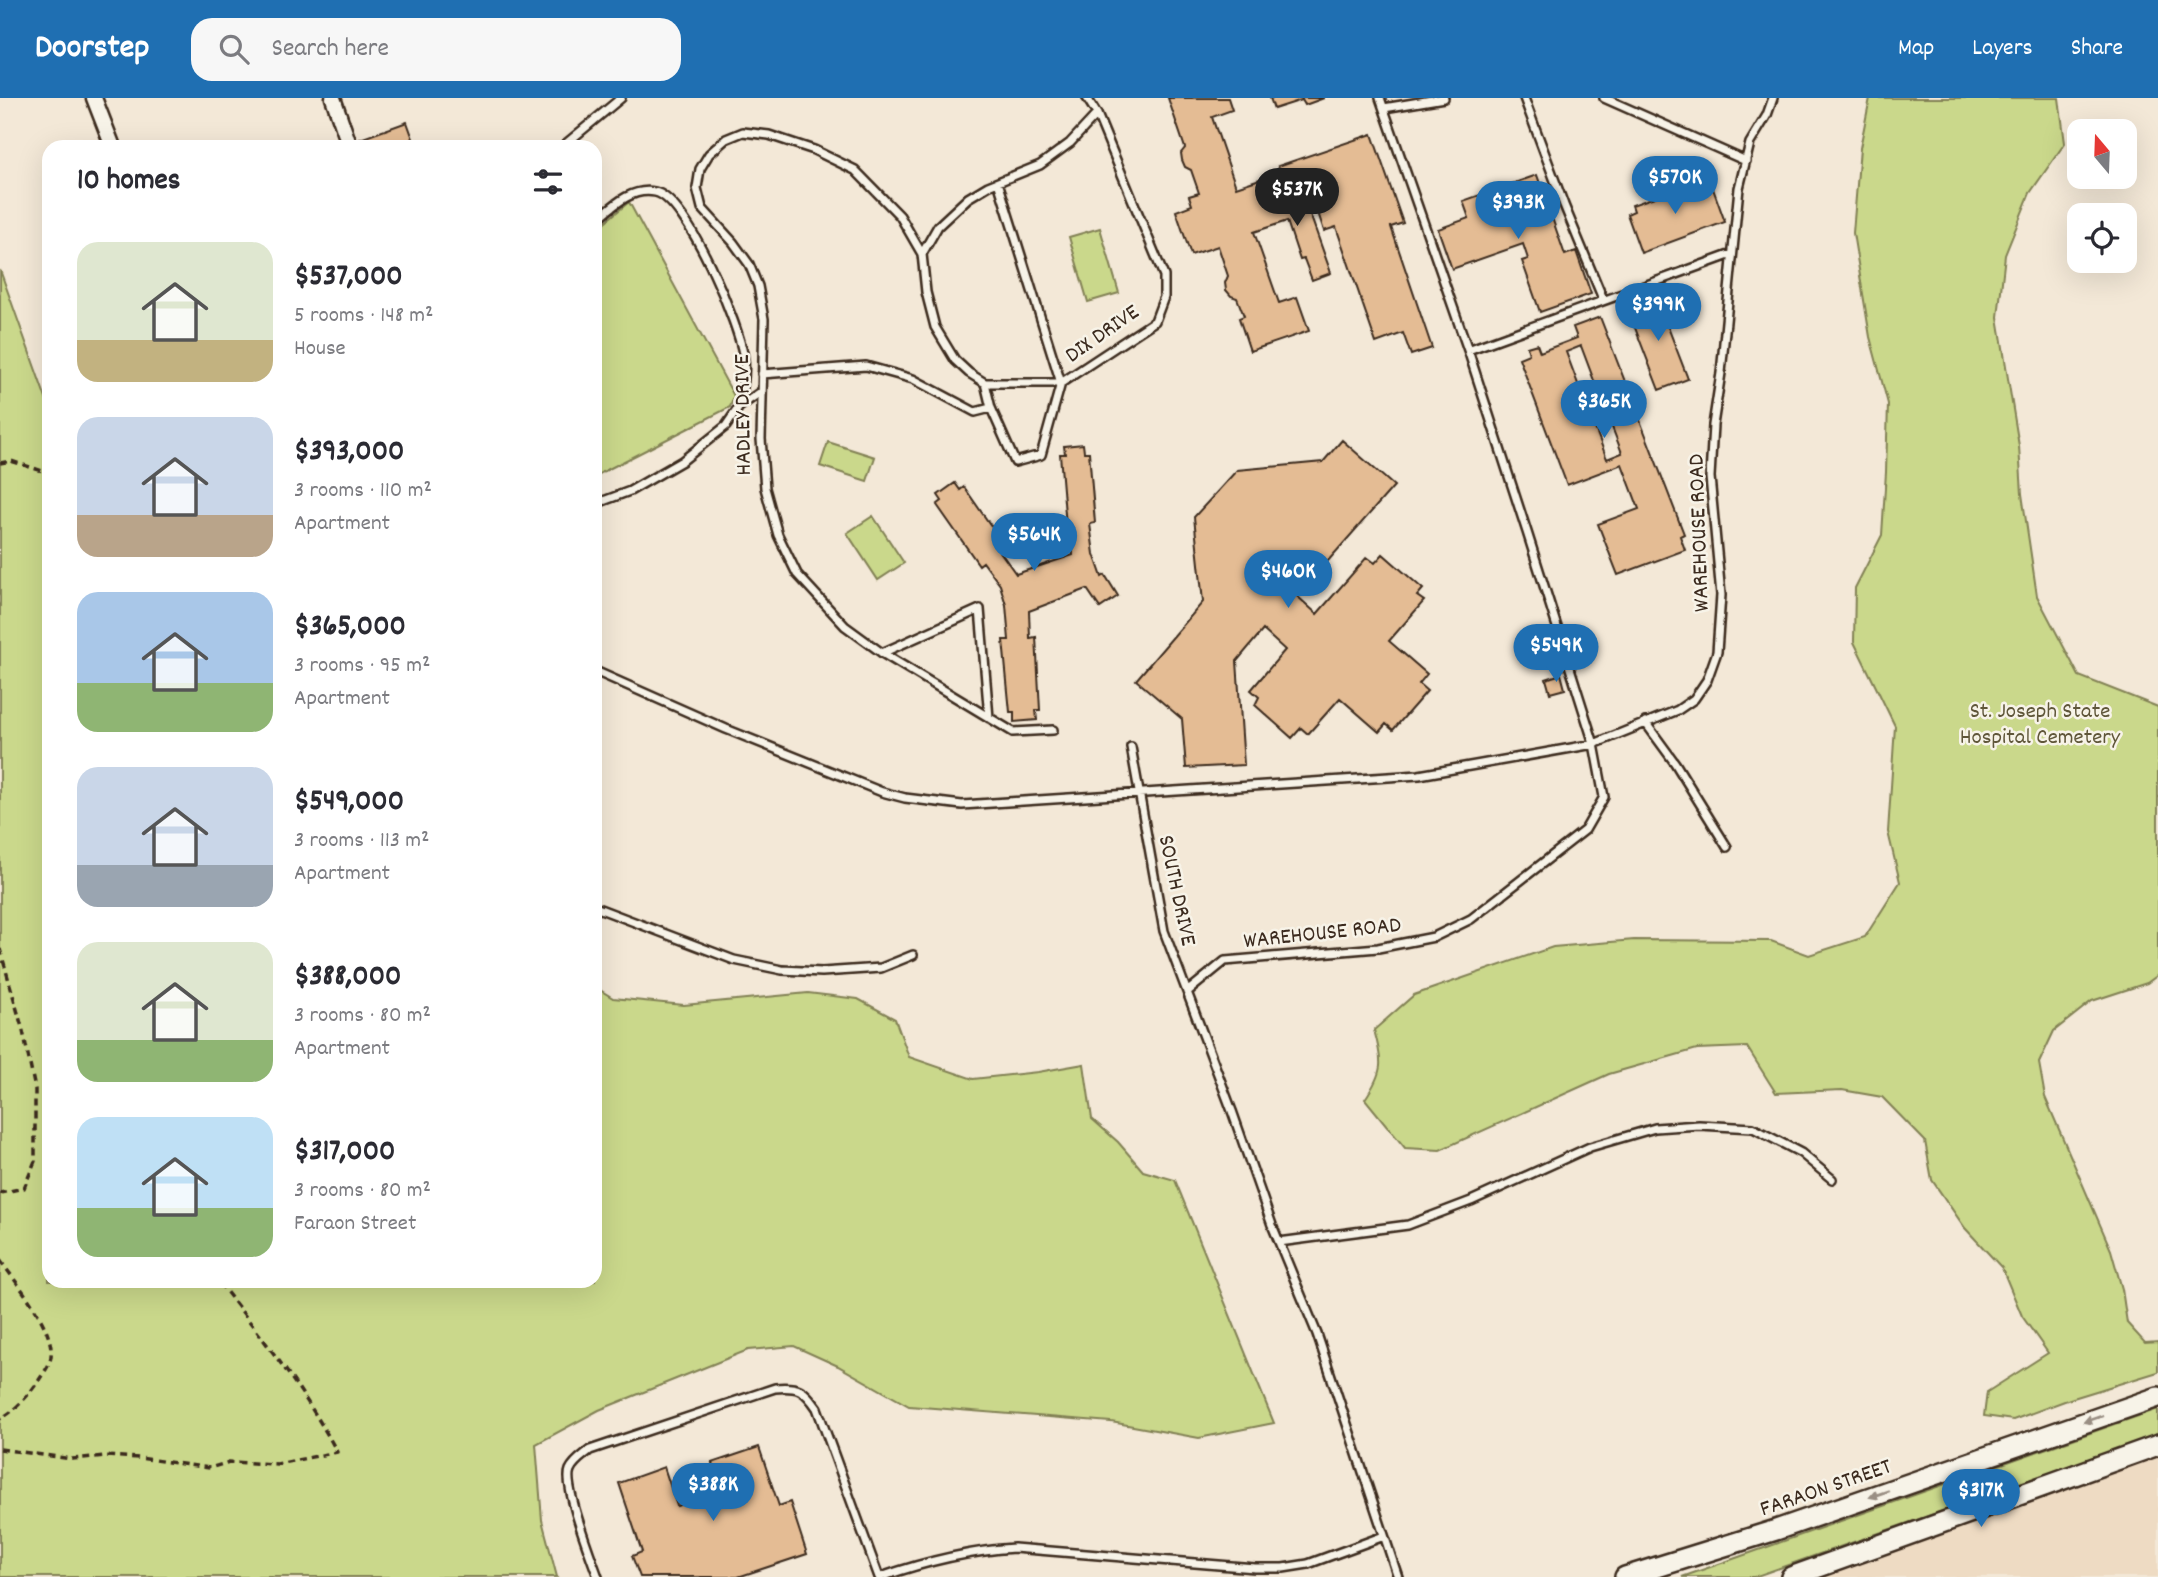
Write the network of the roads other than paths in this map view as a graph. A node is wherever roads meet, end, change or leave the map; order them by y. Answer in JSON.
{"nodes":[{"id":1,"x":94,"y":98,"type":"edge"},
{"id":2,"x":333,"y":98,"type":"edge"},
{"id":3,"x":621,"y":98,"type":"edge"},
{"id":4,"x":1087,"y":98,"type":"edge"},
{"id":5,"x":1380,"y":98,"type":"edge"},
{"id":6,"x":1444,"y":98,"type":"edge"},
{"id":7,"x":1524,"y":98,"type":"edge"},
{"id":8,"x":1604,"y":98,"type":"edge"},
{"id":9,"x":1773,"y":98,"type":"edge"},
{"id":10,"x":1384,"y":108,"type":"junction"},
{"id":11,"x":1097,"y":114,"type":"junction"},
{"id":12,"x":110,"y":140,"type":"edge"},
{"id":13,"x":348,"y":140,"type":"edge"},
{"id":14,"x":570,"y":140,"type":"edge"},
{"id":15,"x":1746,"y":161,"type":"junction"},
{"id":16,"x":999,"y":182,"type":"junction"},
{"id":17,"x":602,"y":216,"type":"edge"},
{"id":18,"x":922,"y":254,"type":"junction"},
{"id":19,"x":1732,"y":254,"type":"junction"},
{"id":20,"x":1603,"y":299,"type":"junction"},
{"id":21,"x":1468,"y":350,"type":"junction"},
{"id":22,"x":762,"y":374,"type":"junction"},
{"id":23,"x":985,"y":383,"type":"junction"},
{"id":24,"x":1061,"y":383,"type":"junction"},
{"id":25,"x":762,"y":391,"type":"junction"},
{"id":26,"x":739,"y":407,"type":"junction"},
{"id":27,"x":991,"y":408,"type":"junction"},
{"id":28,"x":602,"y":501,"type":"edge"},
{"id":29,"x":882,"y":653,"type":"junction"},
{"id":30,"x":602,"y":674,"type":"edge"},
{"id":31,"x":989,"y":718,"type":"junction"},
{"id":32,"x":1646,"y":722,"type":"junction"},
{"id":33,"x":1053,"y":730,"type":"dead end"},
{"id":34,"x":1594,"y":744,"type":"junction"},
{"id":35,"x":1131,"y":747,"type":"dead end"},
{"id":36,"x":1140,"y":794,"type":"junction"},
{"id":37,"x":1727,"y":847,"type":"dead end"},
{"id":38,"x":602,"y":910,"type":"edge"},
{"id":39,"x":914,"y":955,"type":"dead end"},
{"id":40,"x":1187,"y":992,"type":"junction"},
{"id":41,"x":1832,"y":1179,"type":"dead end"},
{"id":42,"x":1279,"y":1242,"type":"junction"},
{"id":43,"x":2158,"y":1397,"type":"edge"},
{"id":44,"x":2158,"y":1445,"type":"edge"},
{"id":45,"x":1384,"y":1536,"type":"junction"},
{"id":46,"x":598,"y":1577,"type":"edge"},
{"id":47,"x":880,"y":1577,"type":"edge"},
{"id":48,"x":1398,"y":1577,"type":"edge"},
{"id":49,"x":1625,"y":1577,"type":"edge"},
{"id":50,"x":1791,"y":1577,"type":"edge"}],
"edges":[{"from":1,"to":12,"type":"street"},
{"from":2,"to":13,"type":"street"},
{"from":3,"to":14,"type":"lane"},
{"from":4,"to":11,"type":"lane","name":"DIX DRIVE"},
{"from":5,"to":10,"type":"lane"},
{"from":6,"to":10,"type":"lane"},
{"from":7,"to":20,"type":"lane"},
{"from":8,"to":15,"type":"lane"},
{"from":9,"to":15,"type":"lane","name":"WAREHOUSE ROAD"},
{"from":10,"to":21,"type":"lane"},
{"from":11,"to":16,"type":"lane"},
{"from":11,"to":24,"type":"lane","name":"DIX DRIVE"},
{"from":15,"to":19,"type":"lane","name":"WAREHOUSE ROAD"},
{"from":16,"to":18,"type":"lane"},
{"from":16,"to":24,"type":"lane"},
{"from":17,"to":26,"type":"lane"},
{"from":18,"to":22,"type":"lane","name":"HADLEY DRIVE"},
{"from":18,"to":23,"type":"lane"},
{"from":19,"to":20,"type":"lane"},
{"from":19,"to":32,"type":"lane","name":"WAREHOUSE ROAD"},
{"from":20,"to":21,"type":"lane"},
{"from":21,"to":34,"type":"lane"},
{"from":22,"to":25,"type":"lane","name":"HADLEY DRIVE"},
{"from":22,"to":27,"type":"lane"},
{"from":23,"to":24,"type":"lane","name":"DIX DRIVE"},
{"from":23,"to":27,"type":"lane"},
{"from":24,"to":27,"type":"lane"},
{"from":25,"to":26,"type":"lane"},
{"from":25,"to":29,"type":"lane","name":"HADLEY DRIVE"},
{"from":26,"to":28,"type":"lane"},
{"from":29,"to":31,"type":"lane","name":"HADLEY DRIVE"},
{"from":29,"to":31,"type":"lane"},
{"from":30,"to":36,"type":"lane"},
{"from":31,"to":33,"type":"lane","name":"HADLEY DRIVE"},
{"from":32,"to":34,"type":"lane","name":"WAREHOUSE ROAD"},
{"from":32,"to":37,"type":"lane"},
{"from":34,"to":36,"type":"lane"},
{"from":34,"to":40,"type":"lane","name":"WAREHOUSE ROAD"},
{"from":35,"to":36,"type":"lane","name":"SOUTH DRIVE"},
{"from":36,"to":40,"type":"lane","name":"SOUTH DRIVE"},
{"from":38,"to":39,"type":"lane"},
{"from":40,"to":42,"type":"lane","name":"SOUTH DRIVE"},
{"from":41,"to":42,"type":"lane"},
{"from":42,"to":45,"type":"lane","name":"SOUTH DRIVE"},
{"from":43,"to":49,"type":"main road","name":"FARAON STREET","one_way":true},
{"from":44,"to":50,"type":"main road"},
{"from":45,"to":47,"type":"lane"},
{"from":45,"to":48,"type":"lane","name":"SOUTH DRIVE"},
{"from":46,"to":47,"type":"lane"}]}
